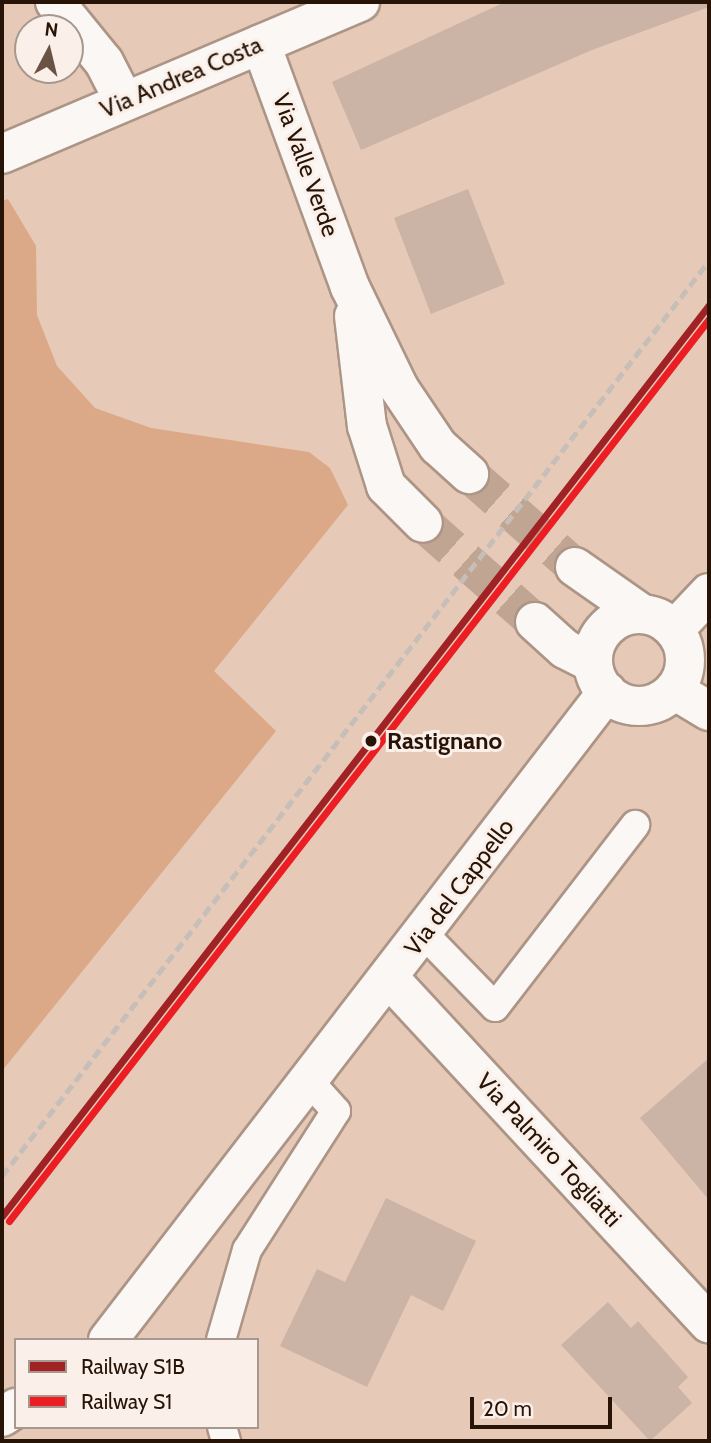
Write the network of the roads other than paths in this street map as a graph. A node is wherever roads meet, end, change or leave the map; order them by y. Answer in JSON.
{"nodes":[{"id":1,"x":55,"y":2,"type":"edge"},
{"id":2,"x":360,"y":2,"type":"edge"},
{"id":3,"x":261,"y":44,"type":"junction"},
{"id":4,"x":124,"y":101,"type":"junction"},
{"id":5,"x":2,"y":154,"type":"edge"},
{"id":6,"x":350,"y":286,"type":"junction"},
{"id":7,"x":469,"y":474,"type":"tunnel mouth"},
{"id":8,"x":423,"y":523,"type":"tunnel mouth"},
{"id":9,"x":575,"y":567,"type":"tunnel mouth"},
{"id":10,"x":709,"y":593,"type":"edge"},
{"id":11,"x":535,"y":622,"type":"tunnel mouth"},
{"id":12,"x":658,"y":622,"type":"junction"},
{"id":13,"x":600,"y":678,"type":"junction"},
{"id":14,"x":674,"y":690,"type":"junction"},
{"id":15,"x":709,"y":710,"type":"edge"},
{"id":16,"x":635,"y":825,"type":"dead end"},
{"id":17,"x":424,"y":933,"type":"junction"},
{"id":18,"x":389,"y":978,"type":"junction"},
{"id":19,"x":309,"y":1081,"type":"junction"},
{"id":20,"x":709,"y":1323,"type":"edge"},
{"id":21,"x":110,"y":1338,"type":"edge"},
{"id":22,"x":222,"y":1338,"type":"edge"}],
"edges":[{"from":1,"to":4,"type":"street"},
{"from":2,"to":3,"type":"street","name":"Via Andrea Costa"},
{"from":3,"to":4,"type":"street","name":"Via Andrea Costa"},
{"from":3,"to":6,"type":"street","name":"Via Valle Verde"},
{"from":4,"to":5,"type":"street","name":"Via Andrea Costa"},
{"from":6,"to":7,"type":"street","name":"Via Valle Verde"},
{"from":6,"to":8,"type":"street","name":"Via Valle Verde"},
{"from":9,"to":12,"type":"street"},
{"from":10,"to":12,"type":"street"},
{"from":11,"to":13,"type":"street"},
{"from":12,"to":13,"type":"street"},
{"from":12,"to":14,"type":"street"},
{"from":13,"to":14,"type":"street"},
{"from":13,"to":17,"type":"street","name":"Via del Cappello"},
{"from":14,"to":15,"type":"street"},
{"from":16,"to":17,"type":"lane"},
{"from":17,"to":18,"type":"street","name":"Via del Cappello"},
{"from":18,"to":19,"type":"street","name":"Via del Cappello"},
{"from":18,"to":20,"type":"street","name":"Via Palmiro Togliatti"},
{"from":19,"to":21,"type":"street","name":"Via del Cappello"},
{"from":19,"to":22,"type":"lane"}]}
